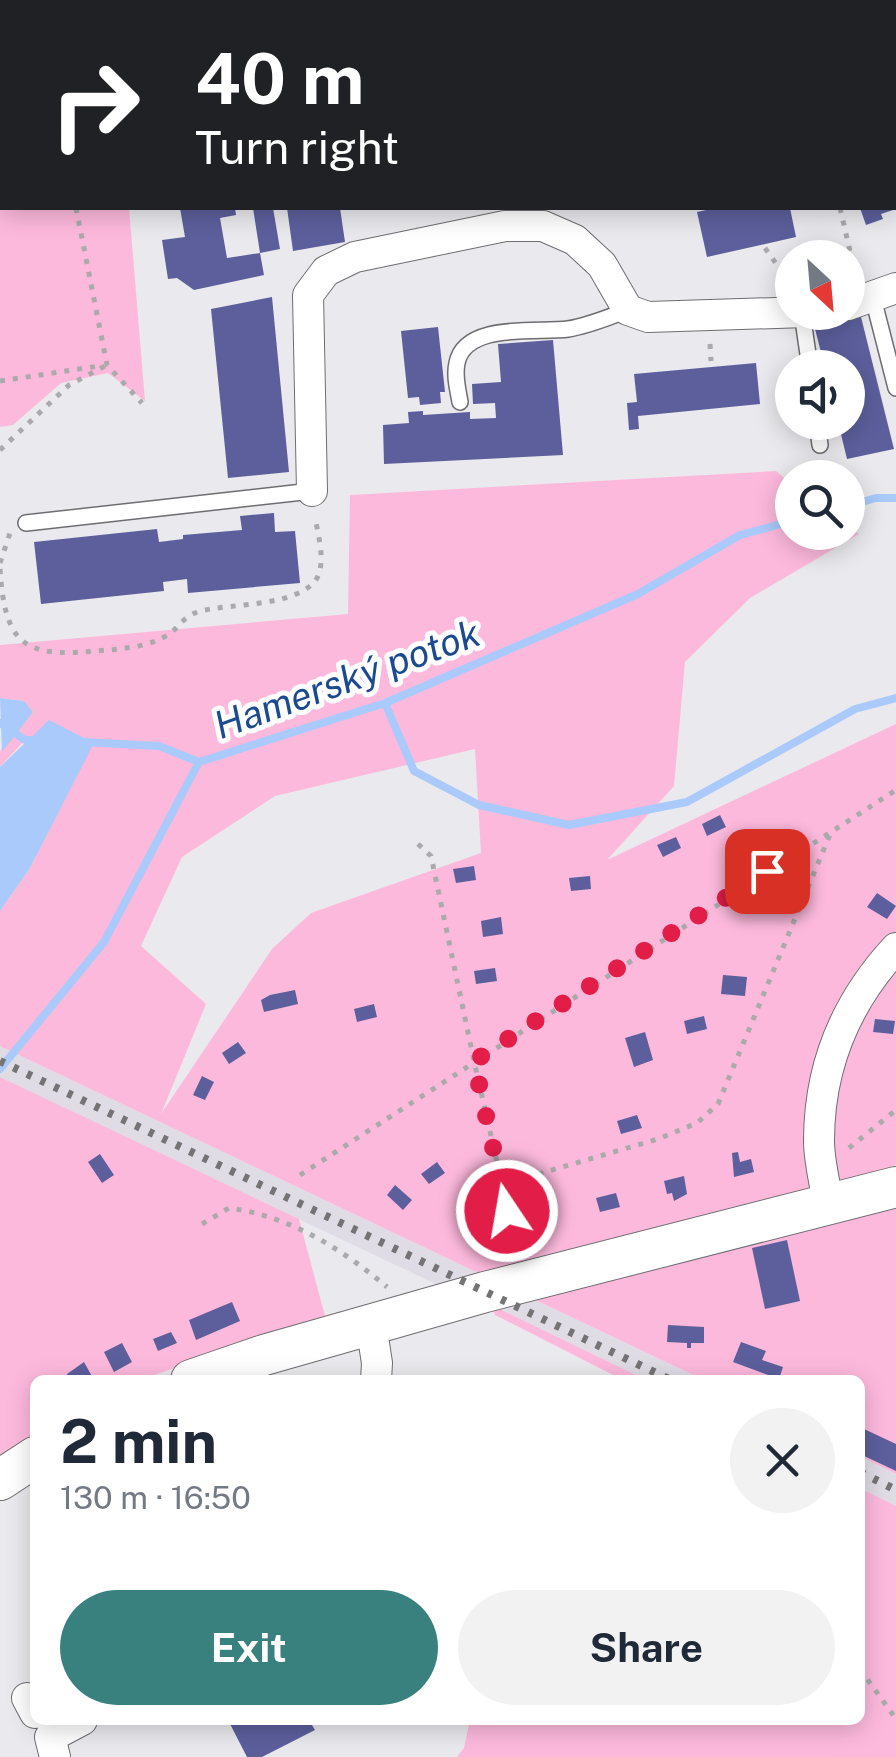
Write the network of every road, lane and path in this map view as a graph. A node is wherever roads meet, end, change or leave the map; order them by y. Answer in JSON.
{"nodes":[{"id":1,"x":76,"y":210,"type":"edge"},
{"id":2,"x":841,"y":210,"type":"edge"},
{"id":3,"x":766,"y":248,"type":"dead end"},
{"id":4,"x":775,"y":261,"type":"edge"},
{"id":5,"x":870,"y":298,"type":"edge"},
{"id":6,"x":628,"y":310,"type":"junction"},
{"id":7,"x":775,"y":314,"type":"edge"},
{"id":8,"x":107,"y":365,"type":"junction"},
{"id":9,"x":0,"y":381,"type":"edge"},
{"id":10,"x":896,"y":388,"type":"edge"},
{"id":11,"x":460,"y":402,"type":"dead end"},
{"id":12,"x":142,"y":403,"type":"dead end"},
{"id":13,"x":819,"y":440,"type":"edge"},
{"id":14,"x":820,"y":445,"type":"dead end"},
{"id":15,"x":0,"y":450,"type":"edge"},
{"id":16,"x":312,"y":492,"type":"junction"},
{"id":17,"x":26,"y":523,"type":"joint"},
{"id":18,"x":0,"y":566,"type":"edge"},
{"id":19,"x":896,"y":790,"type":"edge"},
{"id":20,"x":832,"y":829,"type":"junction"},
{"id":21,"x":418,"y":844,"type":"dead end"},
{"id":22,"x":896,"y":948,"type":"edge"},
{"id":23,"x":474,"y":1061,"type":"junction"},
{"id":24,"x":896,"y":1110,"type":"edge"},
{"id":25,"x":300,"y":1175,"type":"dead end"},
{"id":26,"x":501,"y":1184,"type":"junction"},
{"id":27,"x":826,"y":1186,"type":"junction"},
{"id":28,"x":896,"y":1188,"type":"edge"},
{"id":29,"x":202,"y":1224,"type":"dead end"},
{"id":30,"x":530,"y":1280,"type":"junction"},
{"id":31,"x":416,"y":1312,"type":"junction"},
{"id":32,"x":372,"y":1324,"type":"junction"},
{"id":33,"x":205,"y":1375,"type":"edge"},
{"id":34,"x":377,"y":1375,"type":"edge"},
{"id":35,"x":30,"y":1460,"type":"edge"},
{"id":36,"x":0,"y":1480,"type":"edge"},
{"id":37,"x":865,"y":1675,"type":"edge"},
{"id":38,"x":896,"y":1718,"type":"edge"}],
"edges":[{"from":1,"to":8,"type":"path"},
{"from":2,"to":5,"type":"path"},
{"from":3,"to":4,"type":"path"},
{"from":5,"to":10,"type":"lane"},
{"from":6,"to":7,"type":"street"},
{"from":6,"to":11,"type":"lane"},
{"from":6,"to":16,"type":"street"},
{"from":8,"to":9,"type":"path"},
{"from":8,"to":12,"type":"path"},
{"from":8,"to":15,"type":"path"},
{"from":13,"to":14,"type":"lane"},
{"from":16,"to":17,"type":"lane"},
{"from":16,"to":18,"type":"path"},
{"from":17,"to":18,"type":"path"},
{"from":19,"to":20,"type":"path"},
{"from":20,"to":23,"type":"path"},
{"from":20,"to":26,"type":"path"},
{"from":21,"to":23,"type":"path"},
{"from":22,"to":27,"type":"street"},
{"from":23,"to":25,"type":"path"},
{"from":23,"to":26,"type":"path"},
{"from":24,"to":27,"type":"path"},
{"from":26,"to":30,"type":"path"},
{"from":27,"to":28,"type":"street"},
{"from":27,"to":30,"type":"street"},
{"from":29,"to":31,"type":"path"},
{"from":30,"to":31,"type":"street"},
{"from":31,"to":32,"type":"street"},
{"from":32,"to":33,"type":"street"},
{"from":32,"to":34,"type":"street"},
{"from":35,"to":36,"type":"street"},
{"from":37,"to":38,"type":"path"}]}
